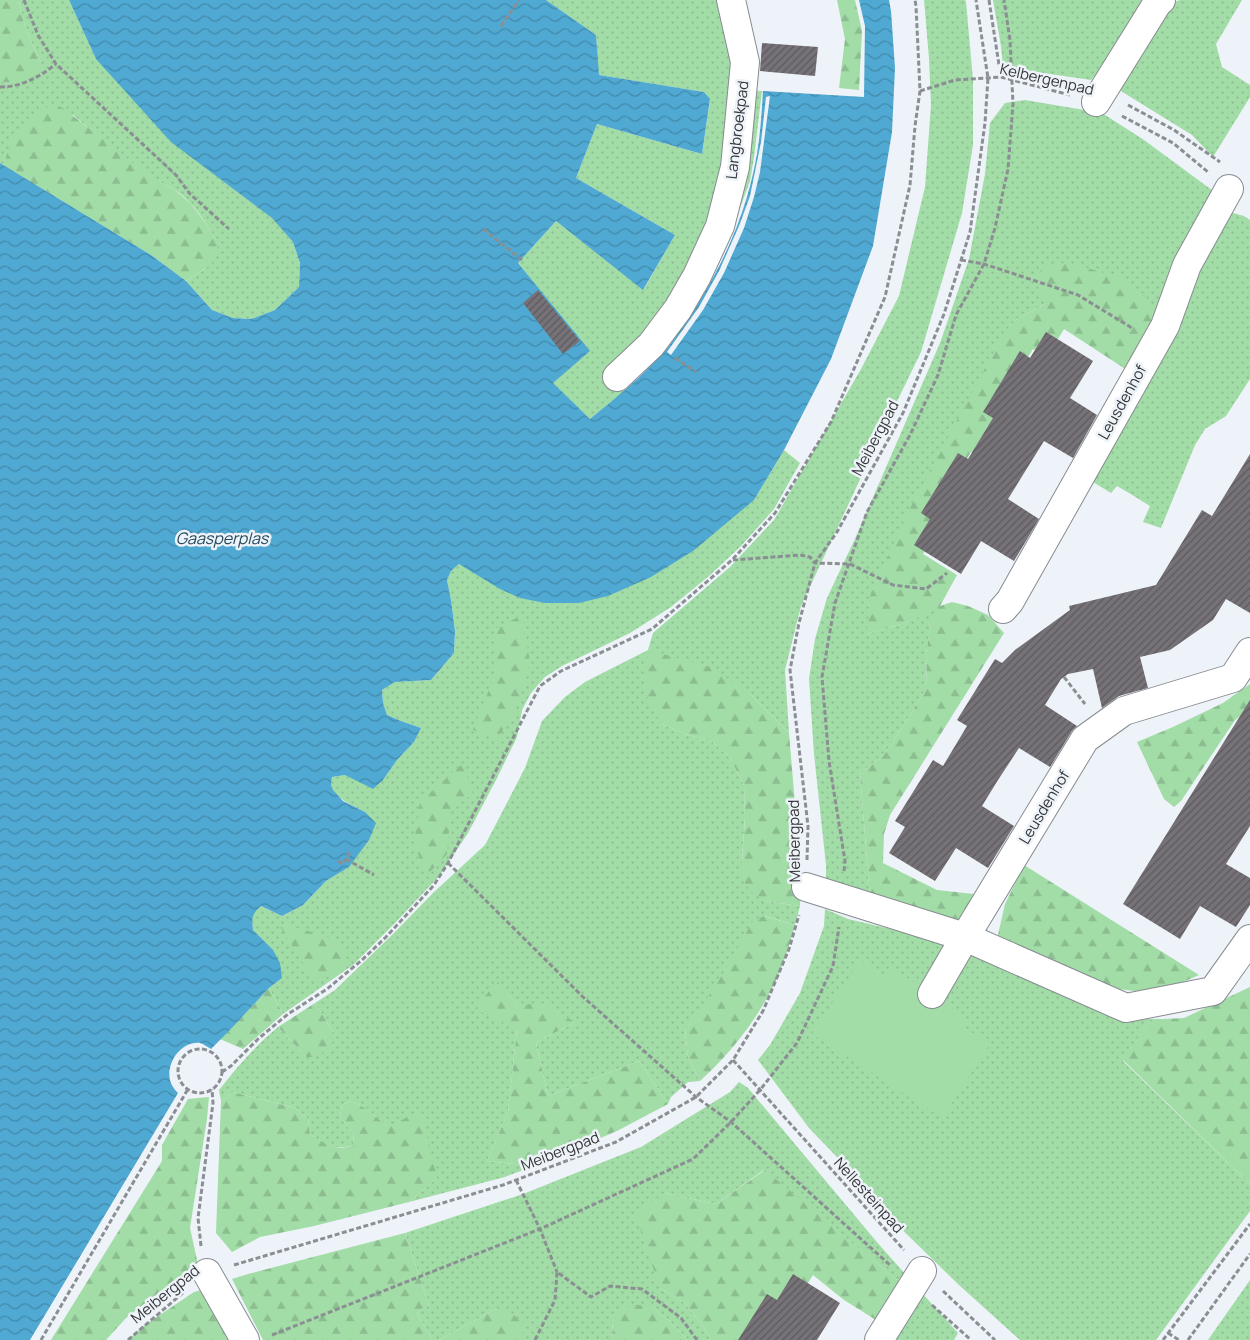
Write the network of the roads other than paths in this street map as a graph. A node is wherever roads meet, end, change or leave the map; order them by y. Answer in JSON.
{"nodes":[{"id":1,"x":731,"y":0,"type":"edge"},
{"id":2,"x":1162,"y":0,"type":"edge"},
{"id":3,"x":1096,"y":102,"type":"road end"},
{"id":4,"x":1229,"y":189,"type":"road end"},
{"id":5,"x":617,"y":377,"type":"dead end"},
{"id":6,"x":1003,"y":609,"type":"dead end"},
{"id":7,"x":1250,"y":652,"type":"edge"},
{"id":8,"x":806,"y":887,"type":"road end"},
{"id":9,"x":965,"y":937,"type":"junction"},
{"id":10,"x":1250,"y":939,"type":"edge"},
{"id":11,"x":932,"y":994,"type":"dead end"},
{"id":12,"x":207,"y":1273,"type":"road end"},
{"id":13,"x":917,"y":1279,"type":"road end"},
{"id":14,"x":257,"y":1338,"type":"edge"},
{"id":15,"x":879,"y":1340,"type":"edge"}],
"edges":[{"from":1,"to":5,"type":"street","name":"Langbroekpad"},
{"from":2,"to":3,"type":"street"},
{"from":4,"to":6,"type":"street","name":"Leusdenhof"},
{"from":7,"to":9,"type":"street","name":"Leusdenhof"},
{"from":8,"to":9,"type":"street"},
{"from":9,"to":10,"type":"street"},
{"from":9,"to":11,"type":"street","name":"Leusdenhof"},
{"from":12,"to":14,"type":"street"},
{"from":13,"to":15,"type":"street"}]}
